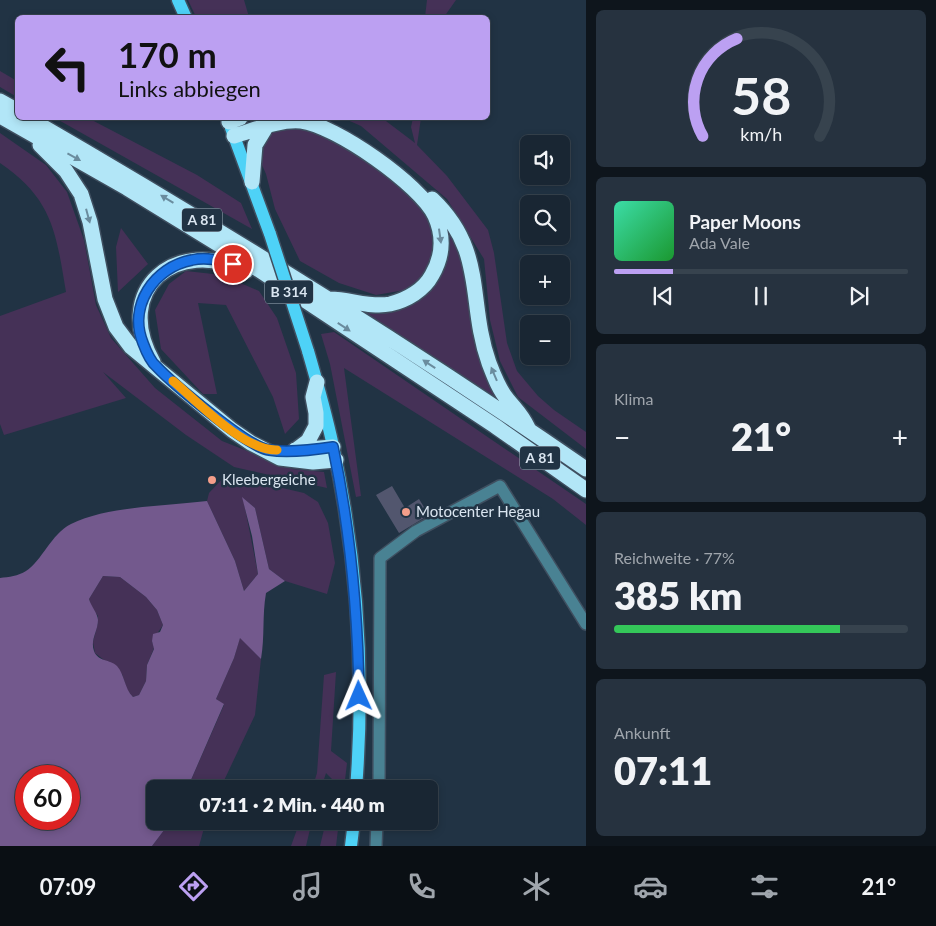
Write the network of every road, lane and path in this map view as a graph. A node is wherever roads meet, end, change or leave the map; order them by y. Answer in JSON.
{"nodes":[{"id":1,"x":178,"y":0,"type":"edge"},
{"id":2,"x":185,"y":15,"type":"edge"},
{"id":3,"x":0,"y":102,"type":"edge"},
{"id":4,"x":15,"y":110,"type":"edge"},
{"id":5,"x":0,"y":116,"type":"edge"},
{"id":6,"x":31,"y":120,"type":"edge"},
{"id":7,"x":322,"y":120,"type":"edge"},
{"id":8,"x":233,"y":123,"type":"edge"},
{"id":9,"x":266,"y":127,"type":"junction"},
{"id":10,"x":31,"y":134,"type":"junction"},
{"id":11,"x":252,"y":182,"type":"junction"},
{"id":12,"x":273,"y":280,"type":"junction"},
{"id":13,"x":328,"y":299,"type":"junction"},
{"id":14,"x":155,"y":365,"type":"junction"},
{"id":15,"x":317,"y":382,"type":"junction"},
{"id":16,"x":528,"y":430,"type":"junction"},
{"id":17,"x":267,"y":450,"type":"junction"},
{"id":18,"x":296,"y":450,"type":"junction"},
{"id":19,"x":335,"y":454,"type":"junction"},
{"id":20,"x":586,"y":469,"type":"edge"},
{"id":21,"x":586,"y":490,"type":"edge"},
{"id":22,"x":586,"y":624,"type":"edge"},
{"id":23,"x":356,"y":780,"type":"edge"},
{"id":24,"x":379,"y":780,"type":"edge"},
{"id":25,"x":353,"y":830,"type":"edge"},
{"id":26,"x":377,"y":830,"type":"edge"},
{"id":27,"x":351,"y":846,"type":"edge"},
{"id":28,"x":376,"y":846,"type":"edge"}],
"edges":[{"from":1,"to":2,"type":"main road"},
{"from":3,"to":4,"type":"highway"},
{"from":5,"to":10,"type":"highway","number":"A 81"},
{"from":13,"to":6,"type":"highway","number":"A 81","one_way":true},
{"from":16,"to":7,"type":"highway","one_way":true},
{"from":8,"to":9,"type":"highway"},
{"from":8,"to":11,"type":"main road","number":"B 314"},
{"from":9,"to":11,"type":"highway"},
{"from":9,"to":13,"type":"highway","one_way":true},
{"from":10,"to":12,"type":"highway","number":"A 81","one_way":true},
{"from":10,"to":14,"type":"highway","one_way":true},
{"from":11,"to":15,"type":"main road","number":"B 314","bridge":true},
{"from":12,"to":14,"type":"highway"},
{"from":12,"to":21,"type":"highway","number":"A 81","one_way":true},
{"from":16,"to":13,"type":"highway","number":"A 81","one_way":true},
{"from":14,"to":17,"type":"highway"},
{"from":15,"to":18,"type":"highway"},
{"from":15,"to":19,"type":"main road","number":"B 314"},
{"from":16,"to":20,"type":"highway","number":"A 81"},
{"from":17,"to":18,"type":"highway"},
{"from":17,"to":19,"type":"highway"},
{"from":18,"to":19,"type":"highway"},
{"from":19,"to":23,"type":"main road","number":"B 314"},
{"from":22,"to":24,"type":"street"},
{"from":25,"to":27,"type":"main road"},
{"from":26,"to":28,"type":"street"}]}
